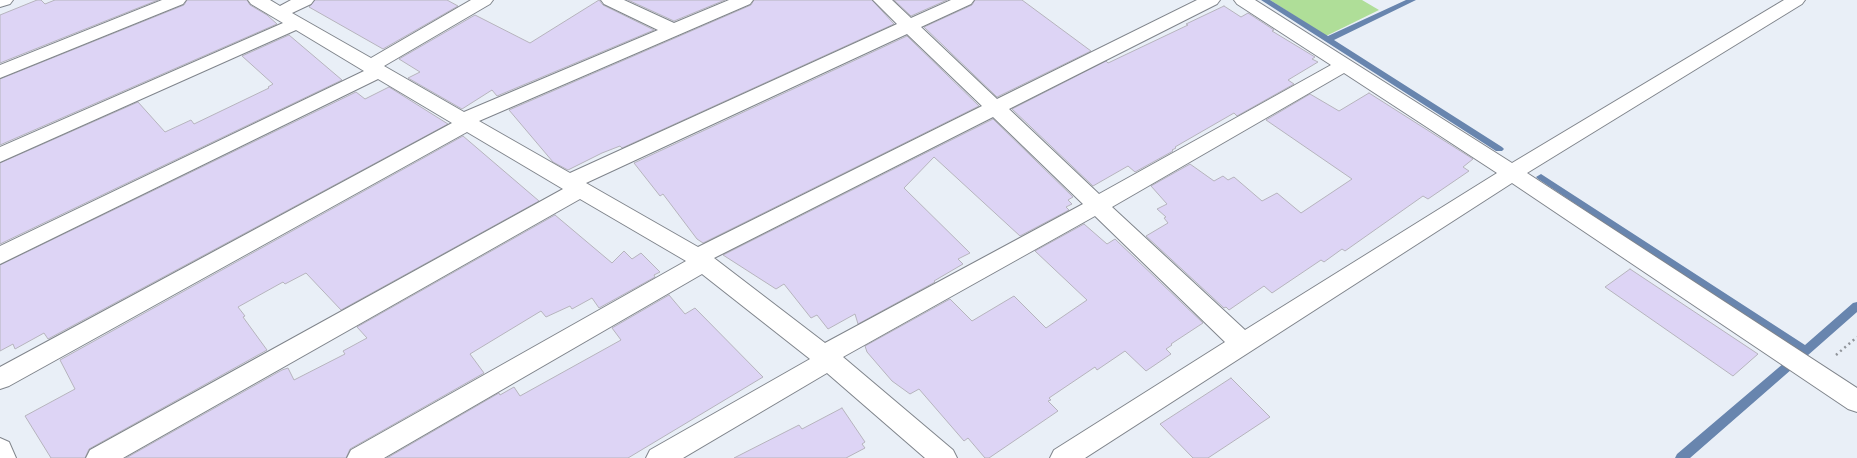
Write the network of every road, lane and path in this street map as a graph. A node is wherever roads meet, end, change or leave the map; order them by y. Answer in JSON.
{"nodes":[{"id":1,"x":4,"y":0,"type":"edge"},
{"id":2,"x":177,"y":0,"type":"edge"},
{"id":3,"x":257,"y":0,"type":"edge"},
{"id":4,"x":305,"y":0,"type":"edge"},
{"id":5,"x":484,"y":0,"type":"edge"},
{"id":6,"x":610,"y":0,"type":"edge"},
{"id":7,"x":744,"y":0,"type":"edge"},
{"id":8,"x":882,"y":0,"type":"edge"},
{"id":9,"x":965,"y":0,"type":"edge"},
{"id":10,"x":1211,"y":0,"type":"edge"},
{"id":11,"x":1243,"y":0,"type":"edge"},
{"id":12,"x":1796,"y":0,"type":"edge"},
{"id":13,"x":0,"y":2,"type":"edge"},
{"id":14,"x":279,"y":13,"type":"junction"},
{"id":15,"x":297,"y":23,"type":"junction"},
{"id":16,"x":909,"y":26,"type":"junction"},
{"id":17,"x":673,"y":30,"type":"junction"},
{"id":18,"x":1344,"y":65,"type":"junction"},
{"id":19,"x":375,"y":68,"type":"junction"},
{"id":20,"x":0,"y":72,"type":"edge"},
{"id":21,"x":995,"y":107,"type":"junction"},
{"id":22,"x":465,"y":122,"type":"junction"},
{"id":23,"x":0,"y":155,"type":"edge"},
{"id":24,"x":1512,"y":173,"type":"junction"},
{"id":25,"x":575,"y":186,"type":"junction"},
{"id":26,"x":1098,"y":205,"type":"junction"},
{"id":27,"x":0,"y":256,"type":"edge"},
{"id":28,"x":700,"y":260,"type":"junction"},
{"id":29,"x":1243,"y":344,"type":"junction"},
{"id":30,"x":827,"y":358,"type":"junction"},
{"id":31,"x":0,"y":379,"type":"edge"},
{"id":32,"x":1857,"y":401,"type":"edge"},
{"id":33,"x":0,"y":450,"type":"edge"},
{"id":34,"x":3,"y":458,"type":"edge"},
{"id":35,"x":99,"y":458,"type":"edge"},
{"id":36,"x":360,"y":458,"type":"edge"},
{"id":37,"x":659,"y":458,"type":"edge"},
{"id":38,"x":944,"y":458,"type":"edge"},
{"id":39,"x":1063,"y":458,"type":"edge"}],
"edges":[{"from":1,"to":13,"type":"street"},
{"from":2,"to":20,"type":"street"},
{"from":3,"to":14,"type":"street"},
{"from":4,"to":14,"type":"street"},
{"from":5,"to":19,"type":"street"},
{"from":6,"to":17,"type":"street"},
{"from":7,"to":17,"type":"street"},
{"from":8,"to":16,"type":"street"},
{"from":9,"to":16,"type":"street"},
{"from":10,"to":21,"type":"street"},
{"from":11,"to":18,"type":"street"},
{"from":12,"to":24,"type":"street"},
{"from":14,"to":15,"type":"street"},
{"from":15,"to":19,"type":"street"},
{"from":15,"to":23,"type":"street"},
{"from":16,"to":21,"type":"street"},
{"from":16,"to":25,"type":"street"},
{"from":17,"to":22,"type":"street"},
{"from":18,"to":24,"type":"street"},
{"from":18,"to":26,"type":"street"},
{"from":19,"to":22,"type":"street"},
{"from":19,"to":27,"type":"street"},
{"from":21,"to":26,"type":"street"},
{"from":21,"to":28,"type":"street"},
{"from":22,"to":25,"type":"street"},
{"from":22,"to":31,"type":"street"},
{"from":24,"to":29,"type":"street"},
{"from":24,"to":32,"type":"street"},
{"from":25,"to":28,"type":"street"},
{"from":25,"to":35,"type":"street"},
{"from":26,"to":29,"type":"street"},
{"from":26,"to":30,"type":"street"},
{"from":28,"to":30,"type":"street"},
{"from":28,"to":36,"type":"street"},
{"from":29,"to":39,"type":"street"},
{"from":30,"to":37,"type":"street"},
{"from":30,"to":38,"type":"street"},
{"from":33,"to":34,"type":"street"}]}
